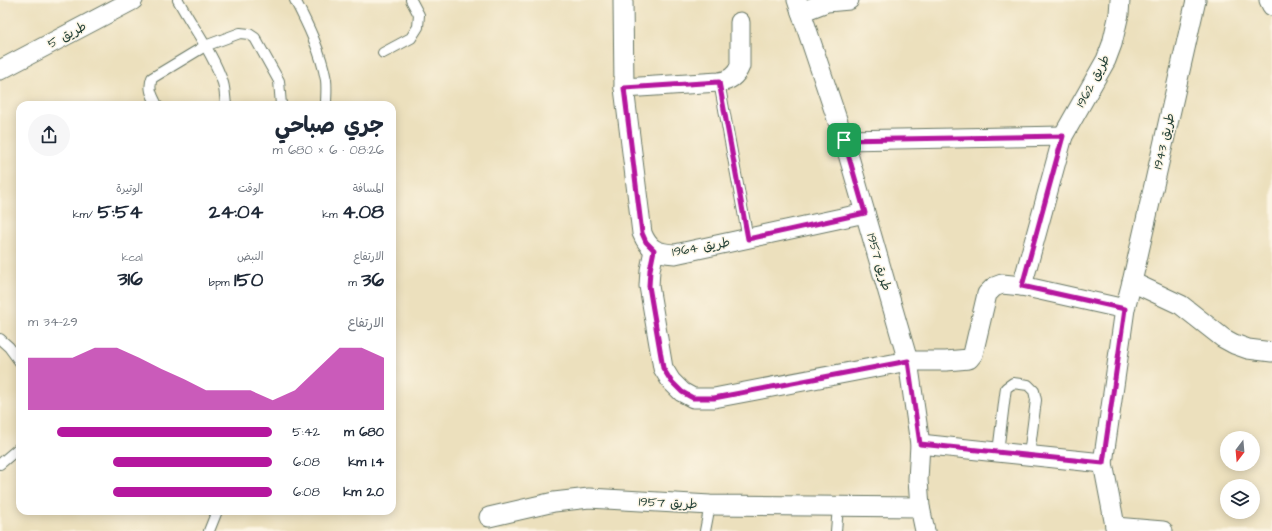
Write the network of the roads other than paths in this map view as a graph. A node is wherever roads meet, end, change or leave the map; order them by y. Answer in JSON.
{"nodes":[{"id":1,"x":133,"y":0,"type":"edge"},
{"id":2,"x":178,"y":0,"type":"edge"},
{"id":3,"x":295,"y":0,"type":"edge"},
{"id":4,"x":411,"y":0,"type":"edge"},
{"id":5,"x":623,"y":0,"type":"edge"},
{"id":6,"x":849,"y":0,"type":"edge"},
{"id":7,"x":1120,"y":0,"type":"edge"},
{"id":8,"x":1196,"y":0,"type":"edge"},
{"id":9,"x":1268,"y":0,"type":"edge"},
{"id":10,"x":799,"y":6,"type":"edge"},
{"id":11,"x":1272,"y":6,"type":"edge"},
{"id":12,"x":740,"y":22,"type":"dead end"},
{"id":13,"x":205,"y":46,"type":"junction"},
{"id":14,"x":383,"y":53,"type":"dead end"},
{"id":15,"x":0,"y":70,"type":"edge"},
{"id":16,"x":719,"y":82,"type":"junction"},
{"id":17,"x":624,"y":88,"type":"junction"},
{"id":18,"x":155,"y":101,"type":"edge"},
{"id":19,"x":225,"y":101,"type":"edge"},
{"id":20,"x":281,"y":101,"type":"edge"},
{"id":21,"x":326,"y":101,"type":"edge"},
{"id":22,"x":1063,"y":136,"type":"junction"},
{"id":23,"x":844,"y":140,"type":"junction"},
{"id":24,"x":865,"y":213,"type":"junction"},
{"id":25,"x":748,"y":239,"type":"junction"},
{"id":26,"x":654,"y":250,"type":"junction"},
{"id":27,"x":1132,"y":282,"type":"junction"},
{"id":28,"x":1022,"y":286,"type":"junction"},
{"id":29,"x":1125,"y":309,"type":"junction"},
{"id":30,"x":0,"y":339,"type":"edge"},
{"id":31,"x":1272,"y":352,"type":"edge"},
{"id":32,"x":16,"y":357,"type":"edge"},
{"id":33,"x":908,"y":361,"type":"junction"},
{"id":34,"x":920,"y":444,"type":"junction"},
{"id":35,"x":16,"y":450,"type":"edge"},
{"id":36,"x":998,"y":452,"type":"junction"},
{"id":37,"x":1028,"y":455,"type":"junction"},
{"id":38,"x":1103,"y":463,"type":"junction"},
{"id":39,"x":0,"y":464,"type":"edge"},
{"id":40,"x":710,"y":505,"type":"junction"},
{"id":41,"x":838,"y":507,"type":"junction"},
{"id":42,"x":920,"y":507,"type":"junction"},
{"id":43,"x":215,"y":515,"type":"edge"},
{"id":44,"x":490,"y":517,"type":"dead end"},
{"id":45,"x":1115,"y":529,"type":"edge"},
{"id":46,"x":209,"y":531,"type":"edge"},
{"id":47,"x":705,"y":531,"type":"edge"},
{"id":48,"x":836,"y":531,"type":"edge"},
{"id":49,"x":925,"y":531,"type":"edge"},
{"id":50,"x":1163,"y":531,"type":"edge"}],
"edges":[{"from":1,"to":15,"type":"street","name":"طريق 5"},
{"from":2,"to":13,"type":"lane"},
{"from":3,"to":21,"type":"lane"},
{"from":4,"to":14,"type":"lane"},
{"from":5,"to":17,"type":"street","name":"طريق 1964"},
{"from":6,"to":10,"type":"street"},
{"from":7,"to":22,"type":"street","name":"طريق 1962"},
{"from":8,"to":27,"type":"street","name":"طريق 1943"},
{"from":9,"to":11,"type":"street"},
{"from":10,"to":23,"type":"street","name":"طريق 1957"},
{"from":12,"to":16,"type":"street"},
{"from":13,"to":18,"type":"lane"},
{"from":13,"to":19,"type":"lane"},
{"from":13,"to":20,"type":"lane"},
{"from":16,"to":17,"type":"street"},
{"from":16,"to":25,"type":"lane"},
{"from":17,"to":26,"type":"street","name":"طريق 1964"},
{"from":22,"to":23,"type":"street"},
{"from":22,"to":28,"type":"street","name":"طريق 1962"},
{"from":23,"to":24,"type":"street","name":"طريق 1957"},
{"from":24,"to":25,"type":"street","name":"طريق 1964"},
{"from":24,"to":33,"type":"street","name":"طريق 1957"},
{"from":25,"to":26,"type":"street","name":"طريق 1964"},
{"from":26,"to":33,"type":"street","name":"طريق 1964"},
{"from":27,"to":29,"type":"street","name":"طريق 1943"},
{"from":27,"to":31,"type":"street"},
{"from":28,"to":29,"type":"street"},
{"from":28,"to":33,"type":"street","name":"طريق 1964"},
{"from":29,"to":38,"type":"street","name":"طريق 1943"},
{"from":30,"to":32,"type":"lane"},
{"from":33,"to":34,"type":"street","name":"طريق 1957"},
{"from":34,"to":36,"type":"street"},
{"from":34,"to":42,"type":"street","name":"طريق 1957"},
{"from":35,"to":39,"type":"lane"},
{"from":36,"to":37,"type":"street"},
{"from":36,"to":37,"type":"lane"},
{"from":37,"to":38,"type":"street"},
{"from":38,"to":45,"type":"street","name":"طريق 1943"},
{"from":40,"to":41,"type":"street","name":"طريق 1957"},
{"from":40,"to":44,"type":"street","name":"طريق 1957"},
{"from":40,"to":47,"type":"lane"},
{"from":41,"to":42,"type":"street","name":"طريق 1957"},
{"from":41,"to":48,"type":"lane"},
{"from":42,"to":49,"type":"street","name":"طريق 1957"},
{"from":43,"to":46,"type":"lane"},
{"from":45,"to":50,"type":"street"}]}
